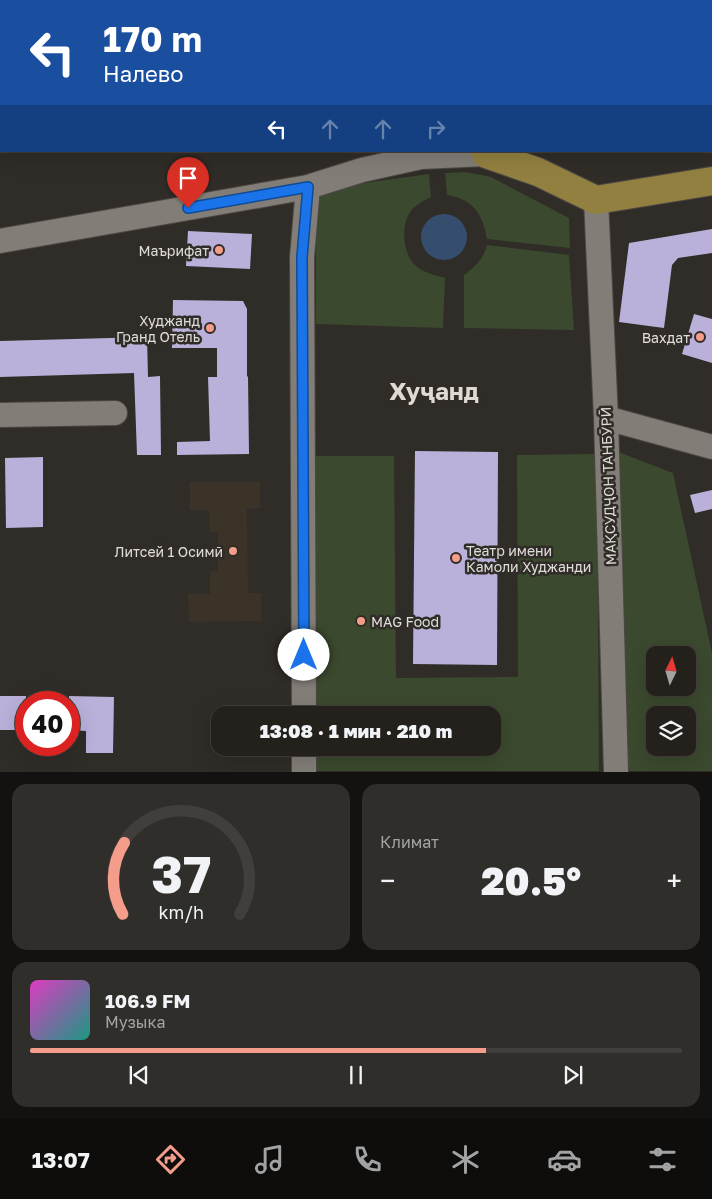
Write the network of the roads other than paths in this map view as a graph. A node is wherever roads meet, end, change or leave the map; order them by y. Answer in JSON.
{"nodes":[{"id":1,"x":486,"y":152,"type":"edge"},
{"id":2,"x":712,"y":181,"type":"edge"},
{"id":3,"x":308,"y":187,"type":"junction"},
{"id":4,"x":596,"y":200,"type":"junction"},
{"id":5,"x":0,"y":241,"type":"edge"},
{"id":6,"x":115,"y":413,"type":"dead end"},
{"id":7,"x":0,"y":415,"type":"edge"},
{"id":8,"x":606,"y":418,"type":"junction"},
{"id":9,"x":712,"y":447,"type":"edge"},
{"id":10,"x":304,"y":706,"type":"edge"},
{"id":11,"x":304,"y":756,"type":"edge"},
{"id":12,"x":304,"y":772,"type":"edge"},
{"id":13,"x":616,"y":772,"type":"edge"}],
"edges":[{"from":1,"to":3,"type":"street"},
{"from":1,"to":4,"type":"main road"},
{"from":2,"to":4,"type":"main road"},
{"from":3,"to":5,"type":"street"},
{"from":3,"to":10,"type":"street"},
{"from":4,"to":8,"type":"street","name":"МАҚСУДҶОН ТАНБӮРӢ"},
{"from":6,"to":7,"type":"street"},
{"from":8,"to":9,"type":"street"},
{"from":8,"to":13,"type":"street","name":"МАҚСУДҶОН ТАНБӮРӢ"},
{"from":11,"to":12,"type":"street"}]}
